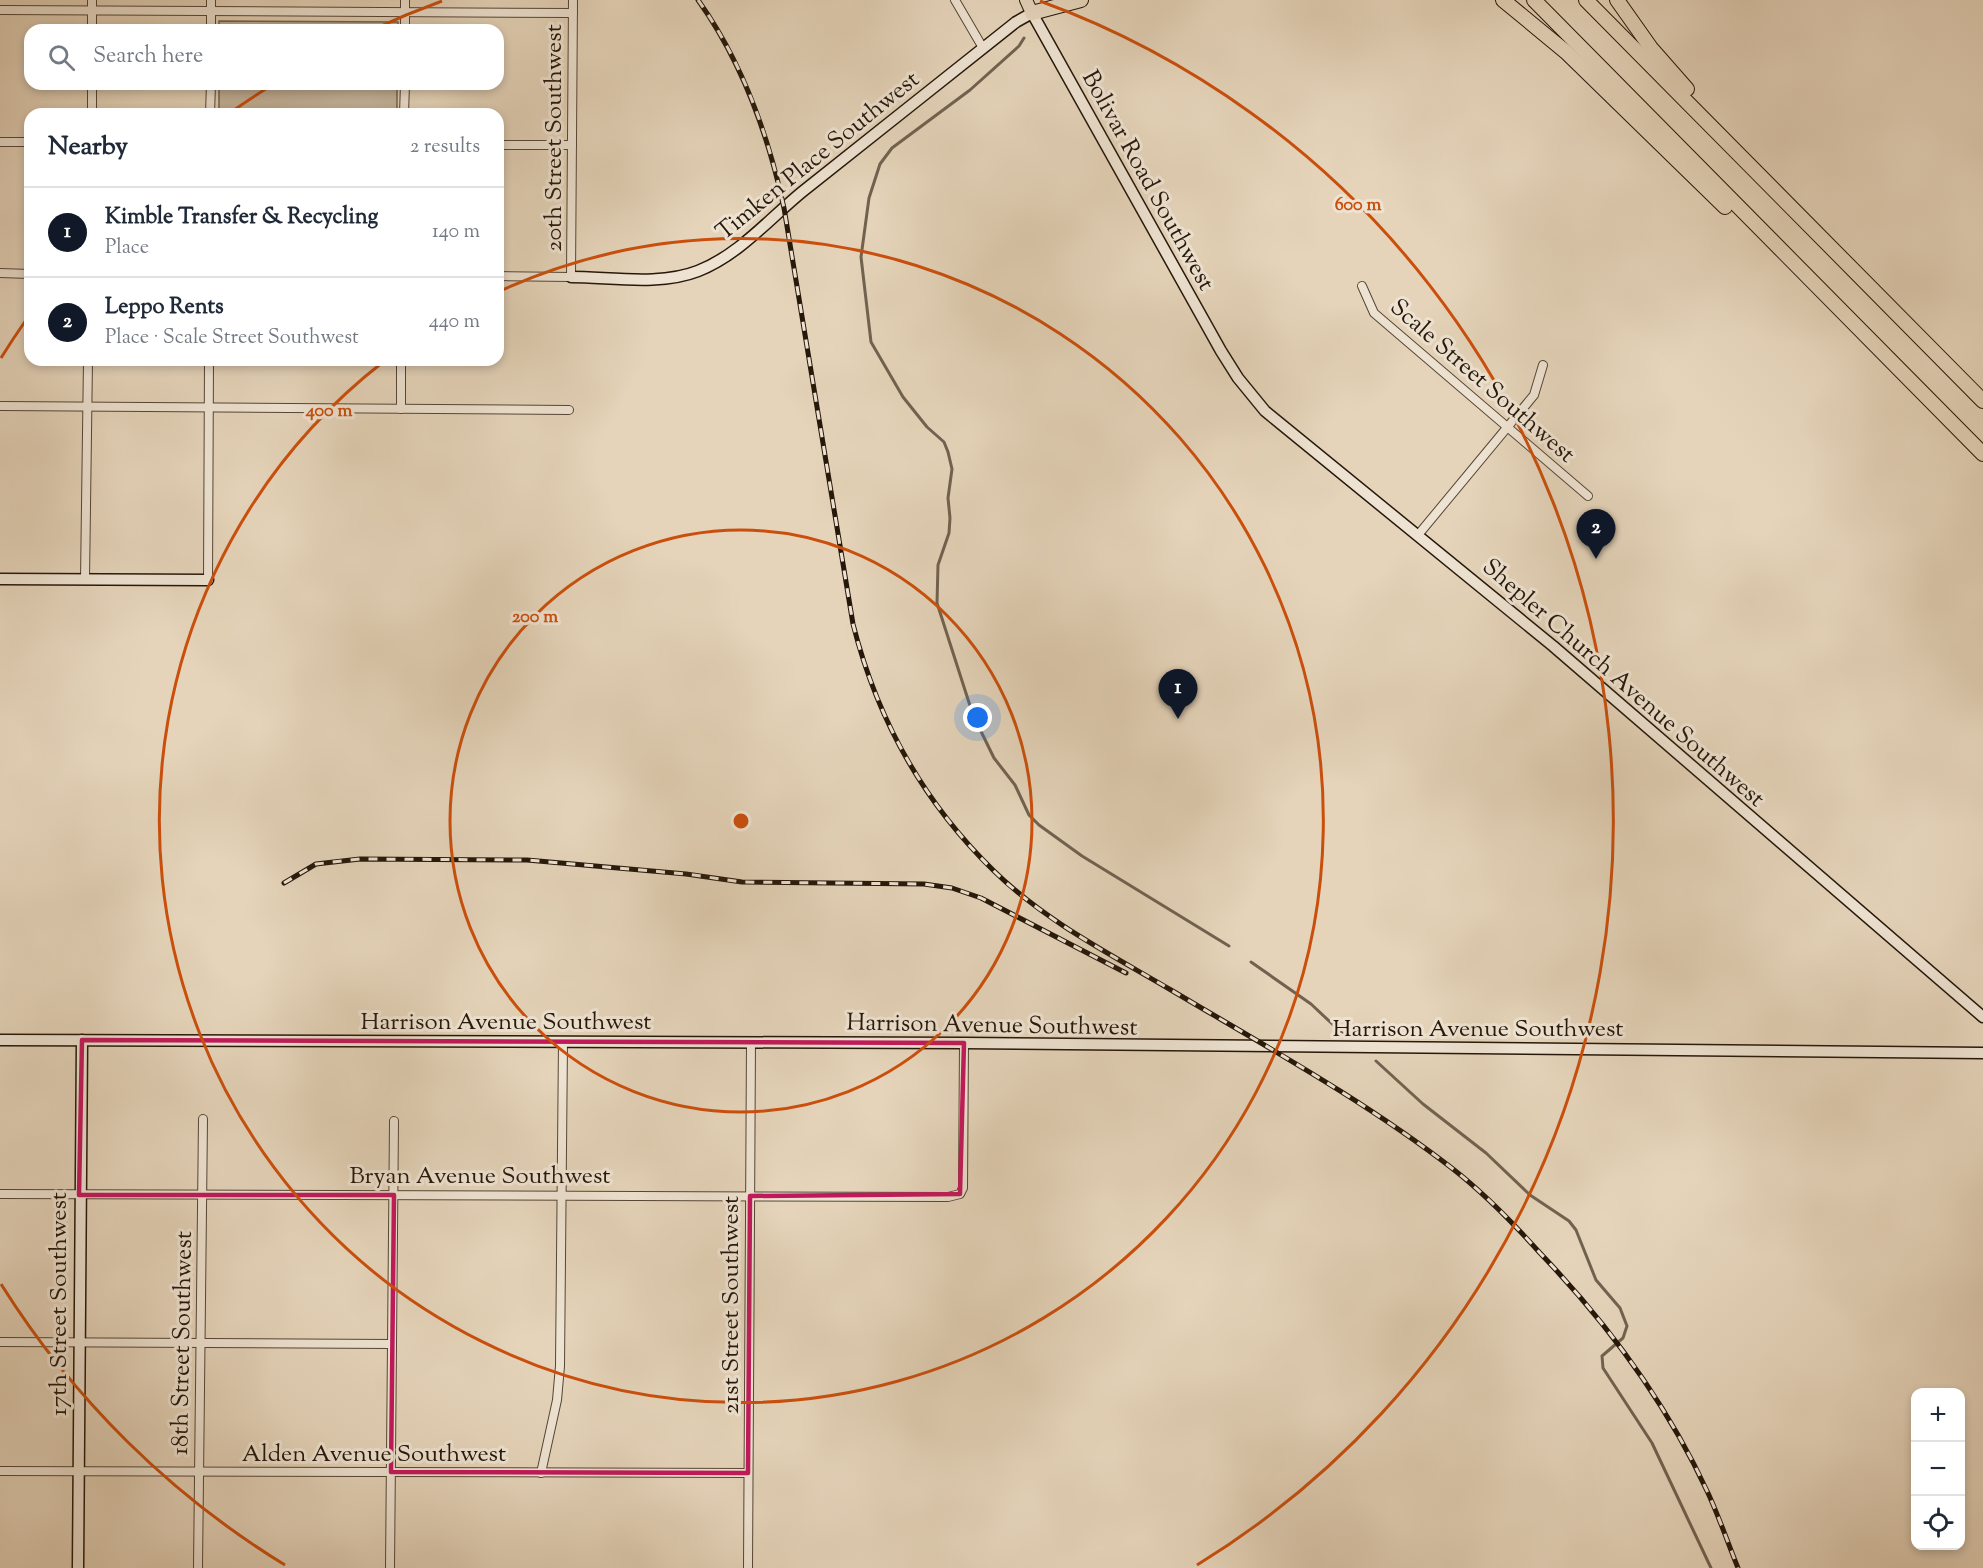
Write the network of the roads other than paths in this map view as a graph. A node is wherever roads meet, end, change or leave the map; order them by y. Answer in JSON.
{"nodes":[{"id":1,"x":92,"y":0,"type":"edge"},
{"id":2,"x":211,"y":0,"type":"edge"},
{"id":3,"x":405,"y":0,"type":"edge"},
{"id":4,"x":573,"y":0,"type":"edge"},
{"id":5,"x":955,"y":0,"type":"edge"},
{"id":6,"x":1026,"y":0,"type":"edge"},
{"id":7,"x":1047,"y":0,"type":"edge"},
{"id":8,"x":1081,"y":0,"type":"edge"},
{"id":9,"x":1503,"y":0,"type":"edge"},
{"id":10,"x":1534,"y":0,"type":"edge"},
{"id":11,"x":1586,"y":0,"type":"edge"},
{"id":12,"x":1617,"y":0,"type":"edge"},
{"id":13,"x":0,"y":10,"type":"edge"},
{"id":14,"x":92,"y":11,"type":"junction"},
{"id":15,"x":211,"y":11,"type":"junction"},
{"id":16,"x":405,"y":12,"type":"junction"},
{"id":17,"x":573,"y":13,"type":"junction"},
{"id":18,"x":1032,"y":13,"type":"junction"},
{"id":19,"x":92,"y":24,"type":"edge"},
{"id":20,"x":211,"y":24,"type":"edge"},
{"id":21,"x":405,"y":24,"type":"edge"},
{"id":22,"x":983,"y":48,"type":"junction"},
{"id":23,"x":92,"y":90,"type":"edge"},
{"id":24,"x":211,"y":90,"type":"edge"},
{"id":25,"x":405,"y":90,"type":"edge"},
{"id":26,"x":92,"y":108,"type":"edge"},
{"id":27,"x":210,"y":108,"type":"edge"},
{"id":28,"x":404,"y":108,"type":"edge"},
{"id":29,"x":0,"y":142,"type":"edge"},
{"id":30,"x":24,"y":142,"type":"edge"},
{"id":31,"x":504,"y":145,"type":"edge"},
{"id":32,"x":572,"y":145,"type":"junction"},
{"id":33,"x":1852,"y":269,"type":"junction"},
{"id":34,"x":0,"y":273,"type":"edge"},
{"id":35,"x":24,"y":274,"type":"edge"},
{"id":36,"x":504,"y":276,"type":"edge"},
{"id":37,"x":571,"y":277,"type":"junction"},
{"id":38,"x":1362,"y":286,"type":"dead end"},
{"id":39,"x":1875,"y":345,"type":"junction"},
{"id":40,"x":1543,"y":365,"type":"dead end"},
{"id":41,"x":88,"y":366,"type":"edge"},
{"id":42,"x":209,"y":366,"type":"edge"},
{"id":43,"x":401,"y":366,"type":"edge"},
{"id":44,"x":1238,"y":378,"type":"joint"},
{"id":45,"x":1983,"y":401,"type":"edge"},
{"id":46,"x":0,"y":406,"type":"edge"},
{"id":47,"x":88,"y":407,"type":"junction"},
{"id":48,"x":208,"y":407,"type":"junction"},
{"id":49,"x":401,"y":409,"type":"junction"},
{"id":50,"x":569,"y":410,"type":"dead end"},
{"id":51,"x":1507,"y":428,"type":"junction"},
{"id":52,"x":1983,"y":453,"type":"edge"},
{"id":53,"x":1588,"y":496,"type":"dead end"},
{"id":54,"x":1418,"y":535,"type":"junction"},
{"id":55,"x":0,"y":579,"type":"edge"},
{"id":56,"x":85,"y":579,"type":"junction"},
{"id":57,"x":208,"y":580,"type":"joint"},
{"id":58,"x":1983,"y":1017,"type":"edge"},
{"id":59,"x":0,"y":1040,"type":"edge"},
{"id":60,"x":82,"y":1040,"type":"junction"},
{"id":61,"x":563,"y":1042,"type":"junction"},
{"id":62,"x":751,"y":1042,"type":"junction"},
{"id":63,"x":964,"y":1043,"type":"junction"},
{"id":64,"x":1983,"y":1053,"type":"edge"},
{"id":65,"x":203,"y":1119,"type":"dead end"},
{"id":66,"x":394,"y":1121,"type":"dead end"},
{"id":67,"x":0,"y":1194,"type":"edge"},
{"id":68,"x":202,"y":1194,"type":"junction"},
{"id":69,"x":79,"y":1195,"type":"junction"},
{"id":70,"x":394,"y":1195,"type":"junction"},
{"id":71,"x":562,"y":1195,"type":"junction"},
{"id":72,"x":750,"y":1196,"type":"junction"},
{"id":73,"x":0,"y":1342,"type":"edge"},
{"id":74,"x":79,"y":1342,"type":"junction"},
{"id":75,"x":200,"y":1342,"type":"junction"},
{"id":76,"x":392,"y":1344,"type":"junction"},
{"id":77,"x":0,"y":1471,"type":"edge"},
{"id":78,"x":78,"y":1471,"type":"junction"},
{"id":79,"x":199,"y":1471,"type":"junction"},
{"id":80,"x":391,"y":1472,"type":"junction"},
{"id":81,"x":541,"y":1473,"type":"junction"},
{"id":82,"x":748,"y":1473,"type":"junction"},
{"id":83,"x":78,"y":1568,"type":"edge"},
{"id":84,"x":198,"y":1568,"type":"edge"},
{"id":85,"x":390,"y":1568,"type":"edge"},
{"id":86,"x":748,"y":1568,"type":"edge"}],
"edges":[{"from":1,"to":14,"type":"street"},
{"from":2,"to":15,"type":"street"},
{"from":3,"to":16,"type":"street"},
{"from":4,"to":17,"type":"street","name":"20th Street Southwest"},
{"from":5,"to":22,"type":"street"},
{"from":6,"to":18,"type":"main road","name":"Bolivar Road Southwest"},
{"from":7,"to":18,"type":"highway"},
{"from":8,"to":18,"type":"highway"},
{"from":9,"to":39,"type":"highway"},
{"from":10,"to":39,"type":"highway"},
{"from":11,"to":33,"type":"highway"},
{"from":12,"to":33,"type":"highway"},
{"from":13,"to":14,"type":"street"},
{"from":14,"to":15,"type":"street"},
{"from":14,"to":19,"type":"street"},
{"from":15,"to":16,"type":"street"},
{"from":15,"to":20,"type":"street"},
{"from":16,"to":17,"type":"street"},
{"from":16,"to":21,"type":"street"},
{"from":17,"to":32,"type":"street","name":"20th Street Southwest"},
{"from":18,"to":22,"type":"street","name":"Timken Place Southwest"},
{"from":18,"to":44,"type":"street","name":"Bolivar Road Southwest"},
{"from":22,"to":37,"type":"street","name":"Timken Place Southwest"},
{"from":23,"to":26,"type":"street"},
{"from":24,"to":27,"type":"street"},
{"from":25,"to":28,"type":"street"},
{"from":29,"to":30,"type":"street"},
{"from":31,"to":32,"type":"street"},
{"from":32,"to":37,"type":"street","name":"20th Street Southwest"},
{"from":33,"to":45,"type":"highway"},
{"from":34,"to":35,"type":"street"},
{"from":36,"to":37,"type":"street"},
{"from":38,"to":51,"type":"street","name":"Scale Street Southwest"},
{"from":39,"to":52,"type":"highway"},
{"from":40,"to":51,"type":"street"},
{"from":41,"to":47,"type":"street"},
{"from":42,"to":48,"type":"street"},
{"from":43,"to":49,"type":"street"},
{"from":44,"to":54,"type":"street","name":"Shepler Church Avenue Southwest"},
{"from":46,"to":47,"type":"street"},
{"from":47,"to":48,"type":"street"},
{"from":47,"to":56,"type":"street"},
{"from":48,"to":49,"type":"street"},
{"from":48,"to":57,"type":"street"},
{"from":49,"to":50,"type":"street"},
{"from":51,"to":53,"type":"street","name":"Scale Street Southwest"},
{"from":51,"to":54,"type":"street"},
{"from":54,"to":58,"type":"street","name":"Shepler Church Avenue Southwest"},
{"from":55,"to":56,"type":"street"},
{"from":56,"to":57,"type":"street"},
{"from":59,"to":60,"type":"street","name":"Harrison Avenue Southwest"},
{"from":60,"to":61,"type":"street","name":"Harrison Avenue Southwest"},
{"from":60,"to":69,"type":"street","name":"17th Street Southwest"},
{"from":61,"to":62,"type":"street","name":"Harrison Avenue Southwest"},
{"from":61,"to":71,"type":"street"},
{"from":62,"to":63,"type":"street","name":"Harrison Avenue Southwest"},
{"from":62,"to":72,"type":"street","name":"21st Street Southwest"},
{"from":63,"to":64,"type":"street","name":"Harrison Avenue Southwest"},
{"from":63,"to":72,"type":"street","name":"Bryan Avenue Southwest"},
{"from":65,"to":68,"type":"street","name":"18th Street Southwest"},
{"from":66,"to":70,"type":"street"},
{"from":67,"to":69,"type":"street","name":"Bryan Avenue Southwest"},
{"from":68,"to":69,"type":"street","name":"Bryan Avenue Southwest"},
{"from":68,"to":70,"type":"street","name":"Bryan Avenue Southwest"},
{"from":68,"to":75,"type":"street","name":"18th Street Southwest"},
{"from":69,"to":74,"type":"street","name":"17th Street Southwest"},
{"from":70,"to":71,"type":"street","name":"Bryan Avenue Southwest"},
{"from":70,"to":76,"type":"street"},
{"from":71,"to":72,"type":"street","name":"Bryan Avenue Southwest"},
{"from":71,"to":81,"type":"street"},
{"from":72,"to":82,"type":"street","name":"21st Street Southwest"},
{"from":73,"to":74,"type":"street"},
{"from":74,"to":75,"type":"street"},
{"from":74,"to":78,"type":"street","name":"17th Street Southwest"},
{"from":75,"to":76,"type":"street"},
{"from":75,"to":79,"type":"street","name":"18th Street Southwest"},
{"from":76,"to":80,"type":"street"},
{"from":77,"to":78,"type":"street","name":"Alden Avenue Southwest"},
{"from":78,"to":79,"type":"street","name":"Alden Avenue Southwest"},
{"from":78,"to":83,"type":"street","name":"17th Street Southwest"},
{"from":79,"to":80,"type":"street","name":"Alden Avenue Southwest"},
{"from":79,"to":84,"type":"street","name":"18th Street Southwest"},
{"from":80,"to":81,"type":"street","name":"Alden Avenue Southwest"},
{"from":80,"to":85,"type":"street"},
{"from":81,"to":82,"type":"street","name":"Alden Avenue Southwest"},
{"from":82,"to":86,"type":"street","name":"21st Street Southwest"}]}
